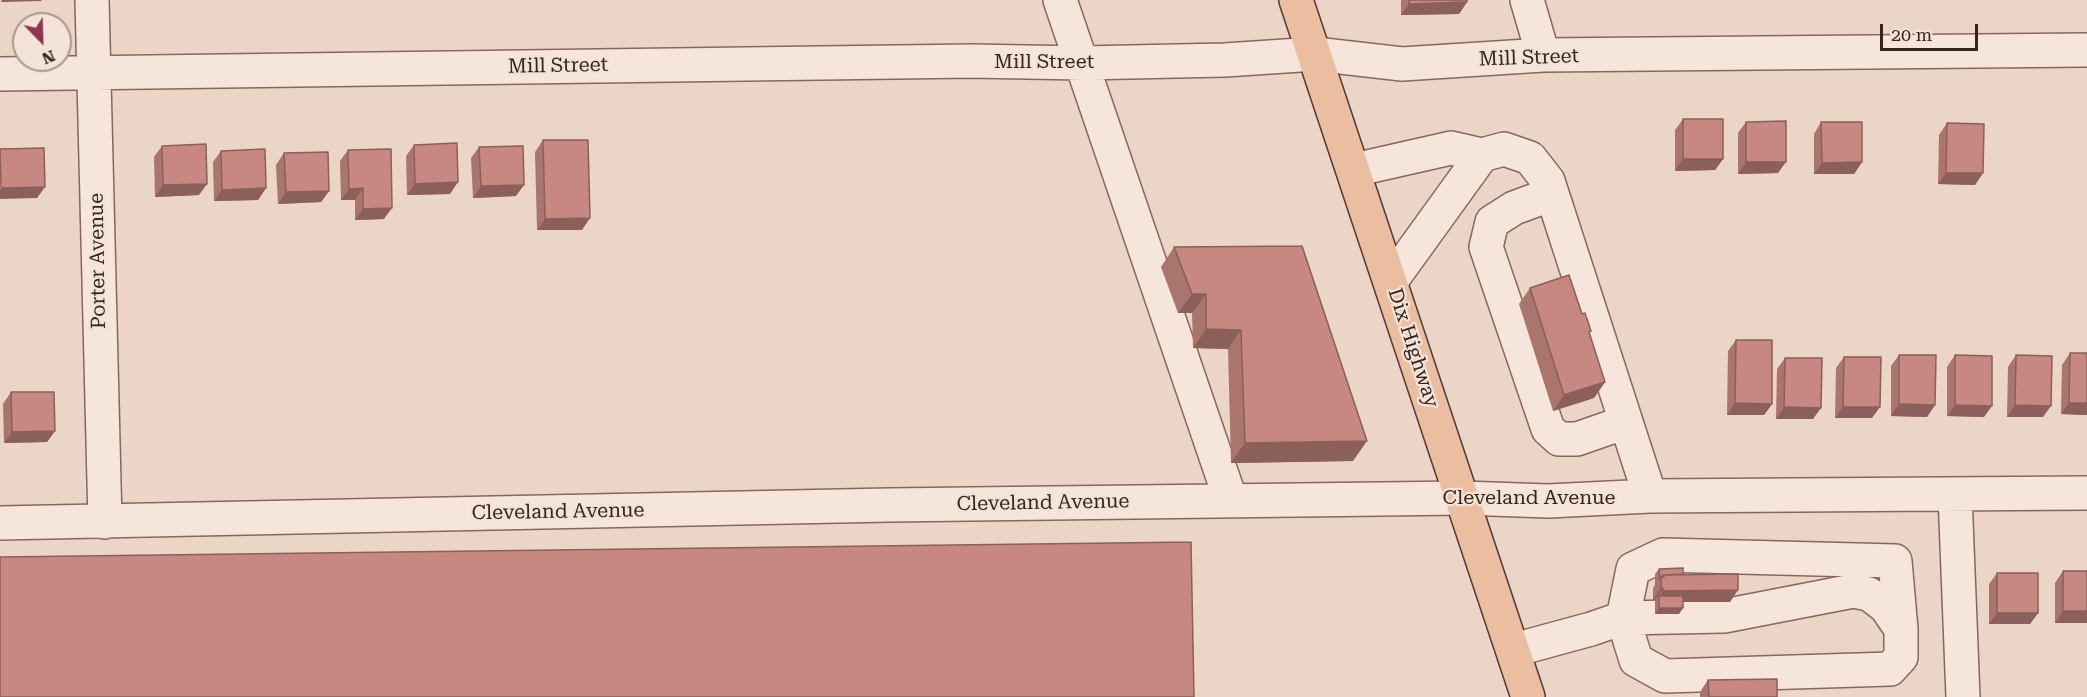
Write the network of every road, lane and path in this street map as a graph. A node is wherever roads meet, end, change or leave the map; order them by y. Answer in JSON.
{"nodes":[{"id":1,"x":92,"y":0,"type":"edge"},
{"id":2,"x":1060,"y":0,"type":"edge"},
{"id":3,"x":1296,"y":0,"type":"edge"},
{"id":4,"x":1527,"y":0,"type":"edge"},
{"id":5,"x":2087,"y":50,"type":"edge"},
{"id":6,"x":1315,"y":54,"type":"junction"},
{"id":7,"x":1544,"y":56,"type":"junction"},
{"id":8,"x":1082,"y":63,"type":"junction"},
{"id":9,"x":93,"y":72,"type":"junction"},
{"id":10,"x":0,"y":74,"type":"edge"},
{"id":11,"x":1482,"y":154,"type":"junction"},
{"id":12,"x":1354,"y":170,"type":"junction"},
{"id":13,"x":1552,"y":194,"type":"junction"},
{"id":14,"x":1391,"y":281,"type":"junction"},
{"id":15,"x":1626,"y":422,"type":"junction"},
{"id":16,"x":2087,"y":493,"type":"edge"},
{"id":17,"x":1955,"y":495,"type":"junction"},
{"id":18,"x":1650,"y":496,"type":"junction"},
{"id":19,"x":1463,"y":498,"type":"junction"},
{"id":20,"x":1231,"y":501,"type":"junction"},
{"id":21,"x":105,"y":522,"type":"junction"},
{"id":22,"x":0,"y":523,"type":"edge"},
{"id":23,"x":1623,"y":618,"type":"junction"},
{"id":24,"x":1902,"y":629,"type":"junction"},
{"id":25,"x":1514,"y":650,"type":"junction"},
{"id":26,"x":1528,"y":697,"type":"edge"},
{"id":27,"x":1963,"y":697,"type":"edge"}],
"edges":[{"from":1,"to":9,"type":"street","name":"Porter Avenue"},
{"from":2,"to":8,"type":"street"},
{"from":3,"to":6,"type":"main road","name":"Dix Highway"},
{"from":4,"to":7,"type":"street"},
{"from":5,"to":7,"type":"street","name":"Mill Street"},
{"from":6,"to":7,"type":"street","name":"Mill Street"},
{"from":6,"to":8,"type":"street","name":"Mill Street"},
{"from":6,"to":12,"type":"main road","name":"Dix Highway"},
{"from":8,"to":9,"type":"street","name":"Mill Street"},
{"from":8,"to":20,"type":"street"},
{"from":9,"to":10,"type":"street","name":"Mill Street"},
{"from":9,"to":21,"type":"street","name":"Porter Avenue"},
{"from":11,"to":12,"type":"street"},
{"from":11,"to":13,"type":"street"},
{"from":11,"to":14,"type":"street"},
{"from":12,"to":14,"type":"main road","name":"Dix Highway"},
{"from":13,"to":15,"type":"street"},
{"from":13,"to":15,"type":"street"},
{"from":14,"to":19,"type":"main road","name":"Dix Highway"},
{"from":15,"to":18,"type":"street"},
{"from":16,"to":17,"type":"street","name":"Cleveland Avenue"},
{"from":17,"to":18,"type":"street","name":"Cleveland Avenue"},
{"from":17,"to":27,"type":"street"},
{"from":18,"to":19,"type":"street","name":"Cleveland Avenue"},
{"from":19,"to":20,"type":"street","name":"Cleveland Avenue"},
{"from":19,"to":25,"type":"main road","name":"Dix Highway"},
{"from":20,"to":21,"type":"street","name":"Cleveland Avenue"},
{"from":21,"to":22,"type":"street","name":"Cleveland Avenue"},
{"from":23,"to":24,"type":"street"},
{"from":23,"to":24,"type":"street"},
{"from":23,"to":24,"type":"street"},
{"from":23,"to":25,"type":"street"},
{"from":25,"to":26,"type":"main road","name":"Dix Highway"}]}
